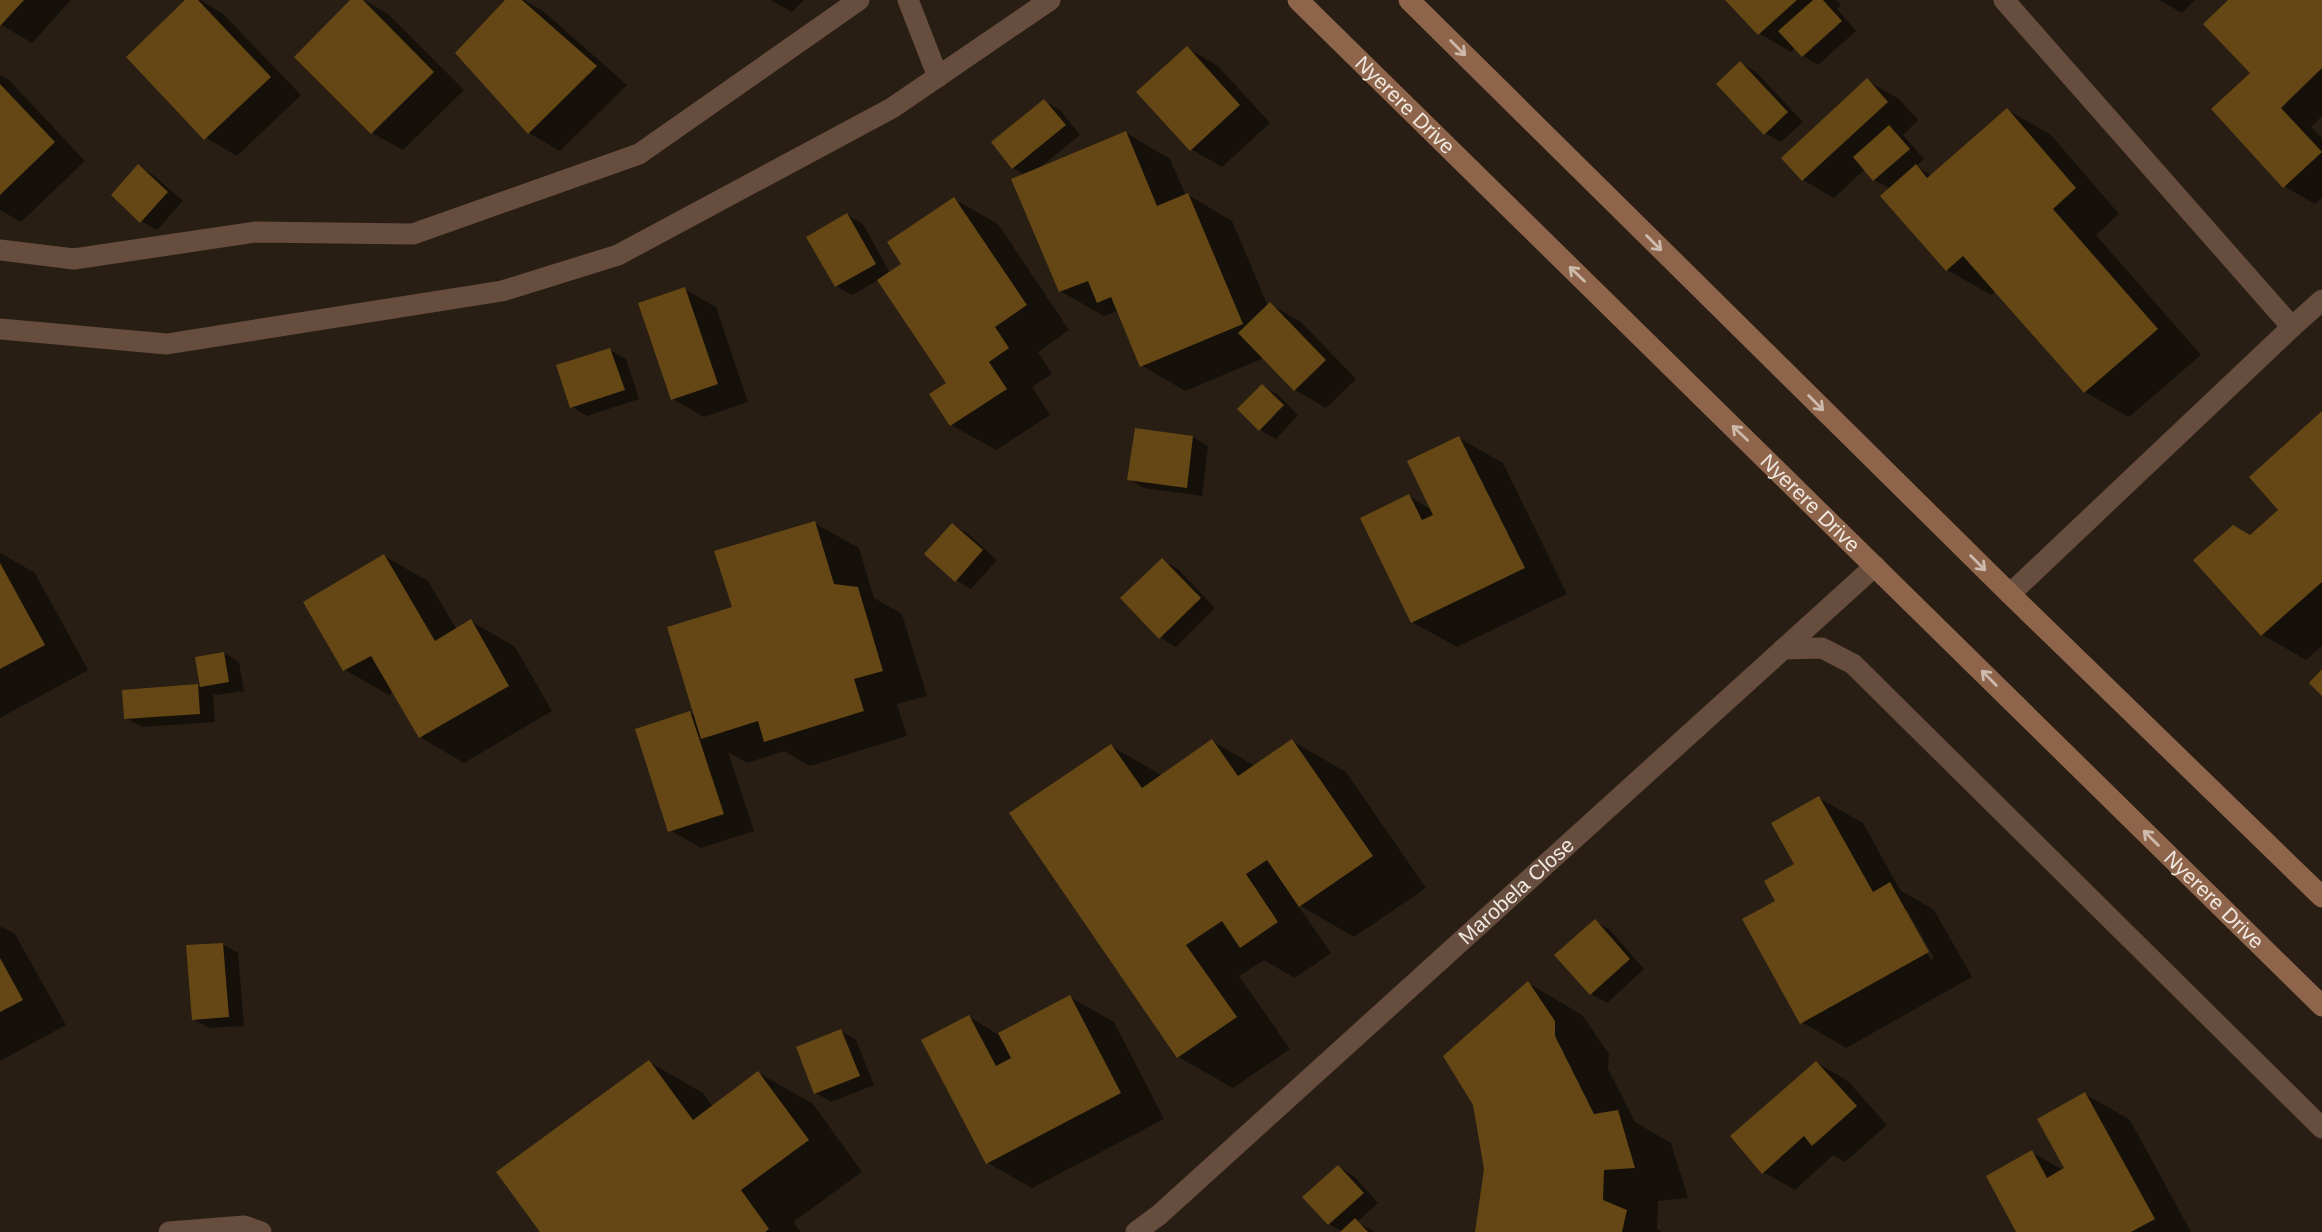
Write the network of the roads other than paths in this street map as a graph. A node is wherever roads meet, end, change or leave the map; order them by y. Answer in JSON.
{"nodes":[{"id":1,"x":859,"y":0,"type":"edge"},
{"id":2,"x":908,"y":0,"type":"edge"},
{"id":3,"x":1050,"y":0,"type":"edge"},
{"id":4,"x":1298,"y":0,"type":"edge"},
{"id":5,"x":1409,"y":0,"type":"edge"},
{"id":6,"x":2004,"y":0,"type":"edge"},
{"id":7,"x":938,"y":76,"type":"junction"},
{"id":8,"x":0,"y":250,"type":"edge"},
{"id":9,"x":2322,"y":300,"type":"edge"},
{"id":10,"x":2292,"y":327,"type":"junction"},
{"id":11,"x":0,"y":329,"type":"edge"},
{"id":12,"x":1875,"y":566,"type":"junction"},
{"id":13,"x":2010,"y":594,"type":"junction"},
{"id":14,"x":1783,"y":649,"type":"junction"},
{"id":15,"x":2322,"y":897,"type":"edge"},
{"id":16,"x":2322,"y":1006,"type":"edge"},
{"id":17,"x":2322,"y":1128,"type":"edge"},
{"id":18,"x":1165,"y":1223,"type":"edge"},
{"id":19,"x":169,"y":1232,"type":"edge"},
{"id":20,"x":261,"y":1232,"type":"edge"},
{"id":21,"x":1136,"y":1232,"type":"edge"}],
"edges":[{"from":1,"to":8,"type":"street"},
{"from":2,"to":7,"type":"street"},
{"from":3,"to":7,"type":"street"},
{"from":12,"to":4,"type":"main road","name":"Nyerere Drive","one_way":true},
{"from":5,"to":13,"type":"main road","one_way":true},
{"from":6,"to":10,"type":"street"},
{"from":7,"to":11,"type":"street"},
{"from":9,"to":10,"type":"street"},
{"from":10,"to":13,"type":"street"},
{"from":12,"to":14,"type":"street","name":"Marobela Close"},
{"from":16,"to":12,"type":"main road","name":"Nyerere Drive","one_way":true},
{"from":13,"to":15,"type":"main road"},
{"from":14,"to":17,"type":"street"},
{"from":14,"to":18,"type":"street","name":"Marobela Close"},
{"from":18,"to":21,"type":"street","name":"Marobela Close"},
{"from":19,"to":20,"type":"street"}]}
